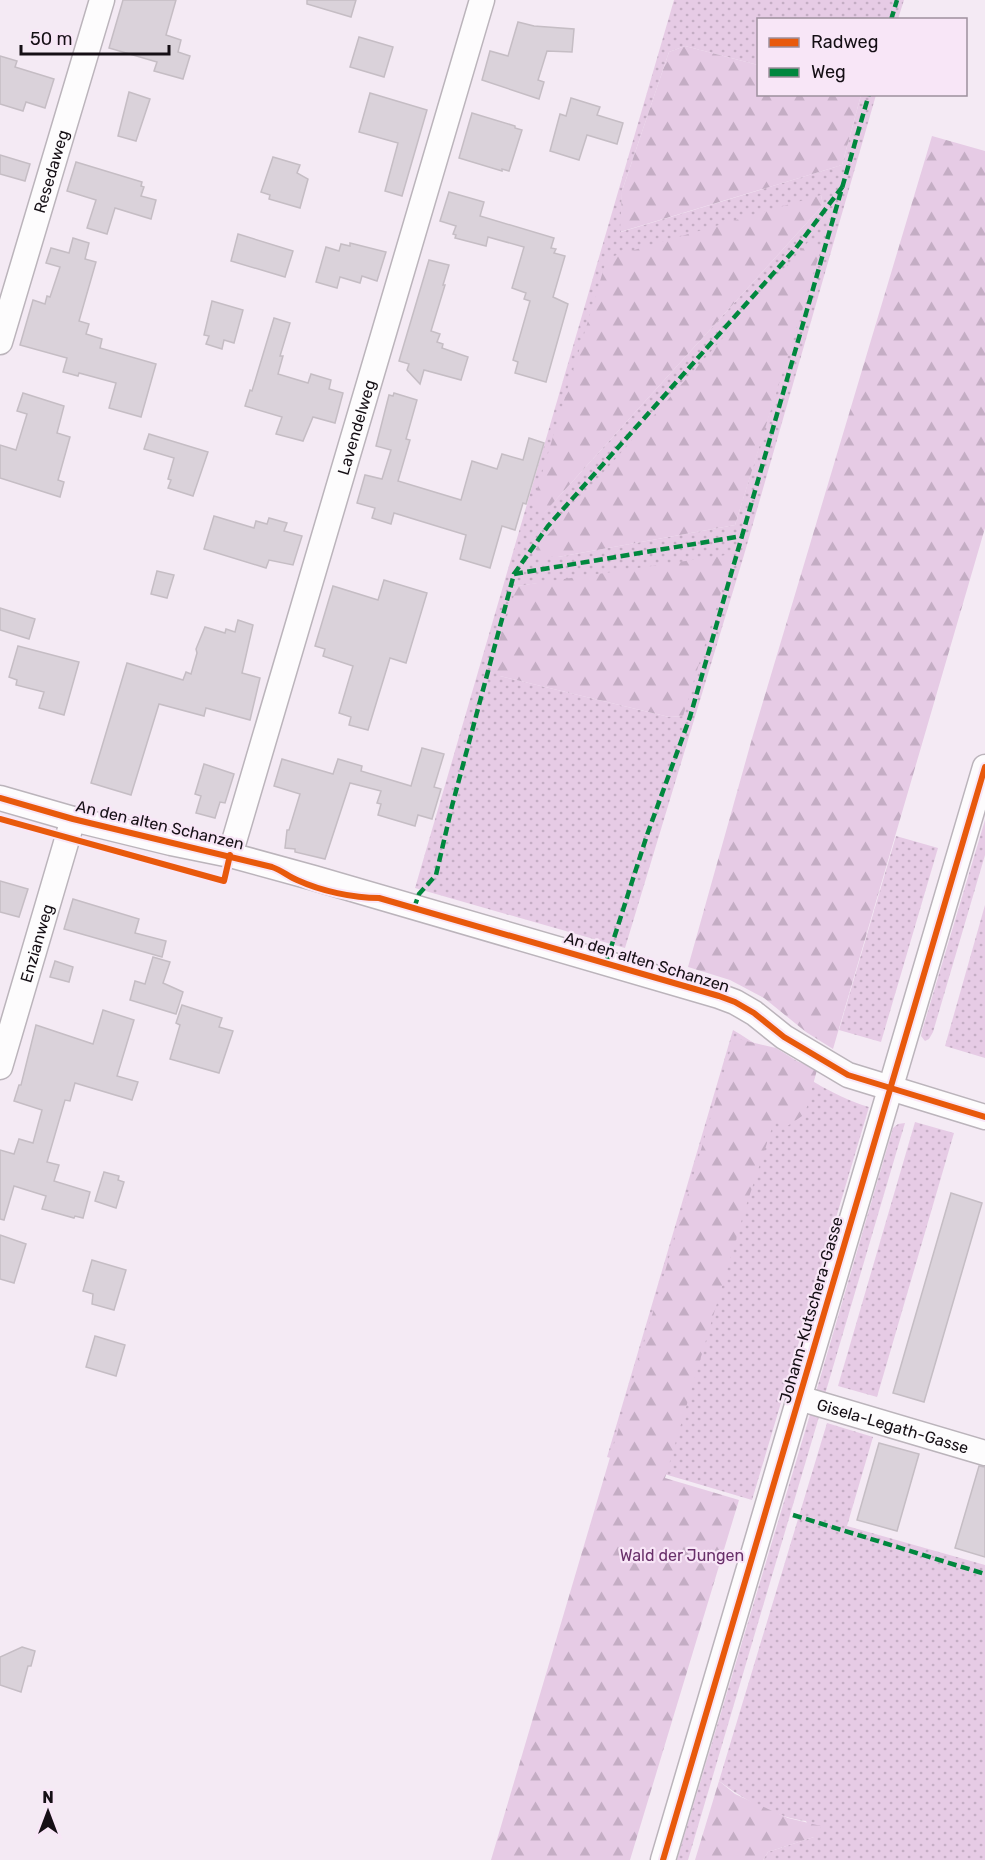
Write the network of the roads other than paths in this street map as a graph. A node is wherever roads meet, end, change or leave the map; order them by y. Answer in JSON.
{"nodes":[{"id":1,"x":102,"y":0,"type":"edge"},
{"id":2,"x":482,"y":0,"type":"edge"},
{"id":3,"x":0,"y":342,"type":"edge"},
{"id":4,"x":985,"y":767,"type":"edge"},
{"id":5,"x":0,"y":798,"type":"edge"},
{"id":6,"x":74,"y":819,"type":"junction"},
{"id":7,"x":230,"y":855,"type":"junction"},
{"id":8,"x":0,"y":1067,"type":"edge"},
{"id":9,"x":891,"y":1088,"type":"junction"},
{"id":10,"x":985,"y":1117,"type":"edge"},
{"id":11,"x":799,"y":1398,"type":"junction"},
{"id":12,"x":985,"y":1453,"type":"edge"},
{"id":13,"x":663,"y":1860,"type":"edge"}],
"edges":[{"from":1,"to":3,"type":"street","name":"Resedaweg"},
{"from":2,"to":7,"type":"street","name":"Lavendelweg"},
{"from":4,"to":9,"type":"street","name":"Johann-Kutschera-Gasse"},
{"from":5,"to":6,"type":"street","name":"An den alten Schanzen"},
{"from":6,"to":7,"type":"street","name":"An den alten Schanzen"},
{"from":6,"to":8,"type":"street","name":"Enzianweg"},
{"from":7,"to":9,"type":"street","name":"An den alten Schanzen"},
{"from":9,"to":10,"type":"street","name":"An den alten Schanzen"},
{"from":9,"to":11,"type":"street","name":"Johann-Kutschera-Gasse"},
{"from":11,"to":12,"type":"street","name":"Gisela-Legath-Gasse"},
{"from":11,"to":13,"type":"street","name":"Johann-Kutschera-Gasse"}]}
